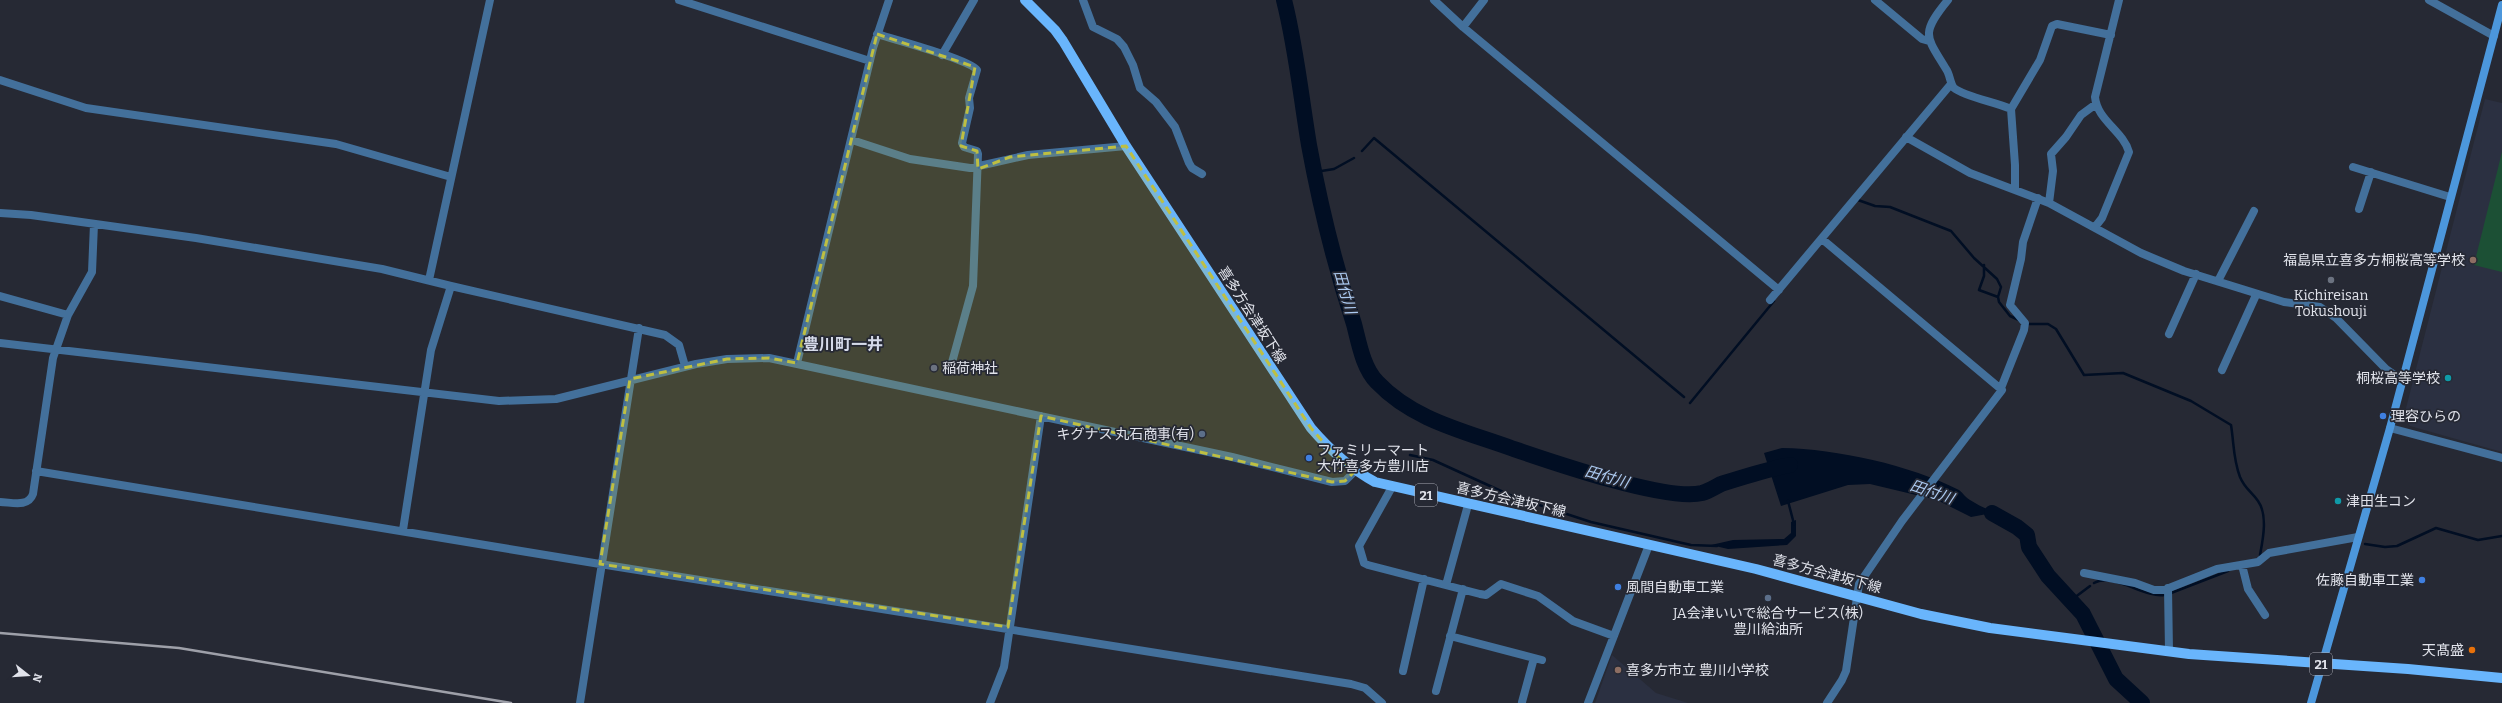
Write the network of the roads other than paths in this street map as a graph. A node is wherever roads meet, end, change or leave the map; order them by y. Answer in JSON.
{"nodes":[{"id":1,"x":490,"y":0,"type":"edge"},
{"id":2,"x":679,"y":0,"type":"edge"},
{"id":3,"x":889,"y":0,"type":"edge"},
{"id":4,"x":974,"y":0,"type":"edge"},
{"id":5,"x":1025,"y":0,"type":"edge"},
{"id":6,"x":1083,"y":0,"type":"edge"},
{"id":7,"x":1434,"y":0,"type":"edge"},
{"id":8,"x":1484,"y":0,"type":"edge"},
{"id":9,"x":1875,"y":0,"type":"edge"},
{"id":10,"x":1948,"y":0,"type":"edge"},
{"id":11,"x":2119,"y":0,"type":"edge"},
{"id":12,"x":2429,"y":0,"type":"edge"},
{"id":13,"x":2502,"y":5,"type":"edge"},
{"id":14,"x":1463,"y":27,"type":"junction"},
{"id":15,"x":877,"y":34,"type":"junction"},
{"id":16,"x":2111,"y":35,"type":"junction"},
{"id":17,"x":2494,"y":36,"type":"junction"},
{"id":18,"x":1929,"y":40,"type":"junction"},
{"id":19,"x":942,"y":55,"type":"junction"},
{"id":20,"x":870,"y":61,"type":"junction"},
{"id":21,"x":0,"y":80,"type":"edge"},
{"id":22,"x":1951,"y":84,"type":"junction"},
{"id":23,"x":2096,"y":104,"type":"junction"},
{"id":24,"x":2011,"y":109,"type":"junction"},
{"id":25,"x":1906,"y":137,"type":"junction"},
{"id":26,"x":852,"y":140,"type":"junction"},
{"id":27,"x":1126,"y":146,"type":"junction"},
{"id":28,"x":978,"y":167,"type":"junction"},
{"id":29,"x":2353,"y":167,"type":"dead end"},
{"id":30,"x":2371,"y":172,"type":"junction"},
{"id":31,"x":1202,"y":174,"type":"dead end"},
{"id":32,"x":450,"y":177,"type":"junction"},
{"id":33,"x":2014,"y":189,"type":"junction"},
{"id":34,"x":2450,"y":197,"type":"junction"},
{"id":35,"x":2038,"y":198,"type":"junction"},
{"id":36,"x":2049,"y":203,"type":"junction"},
{"id":37,"x":2359,"y":209,"type":"dead end"},
{"id":38,"x":2254,"y":211,"type":"dead end"},
{"id":39,"x":0,"y":213,"type":"edge"},
{"id":40,"x":94,"y":224,"type":"junction"},
{"id":41,"x":2095,"y":227,"type":"junction"},
{"id":42,"x":1822,"y":239,"type":"junction"},
{"id":43,"x":2196,"y":274,"type":"junction"},
{"id":44,"x":429,"y":280,"type":"junction"},
{"id":45,"x":2218,"y":281,"type":"junction"},
{"id":46,"x":451,"y":286,"type":"junction"},
{"id":47,"x":1779,"y":290,"type":"junction"},
{"id":48,"x":2256,"y":294,"type":"junction"},
{"id":49,"x":0,"y":296,"type":"edge"},
{"id":50,"x":1770,"y":300,"type":"dead end"},
{"id":51,"x":68,"y":316,"type":"junction"},
{"id":52,"x":638,"y":328,"type":"junction"},
{"id":53,"x":2169,"y":334,"type":"dead end"},
{"id":54,"x":0,"y":343,"type":"edge"},
{"id":55,"x":56,"y":349,"type":"junction"},
{"id":56,"x":797,"y":362,"type":"junction"},
{"id":57,"x":685,"y":366,"type":"junction"},
{"id":58,"x":951,"y":366,"type":"dead end"},
{"id":59,"x":2222,"y":370,"type":"dead end"},
{"id":60,"x":630,"y":380,"type":"junction"},
{"id":61,"x":2402,"y":380,"type":"junction"},
{"id":62,"x":2001,"y":388,"type":"junction"},
{"id":63,"x":424,"y":393,"type":"junction"},
{"id":64,"x":1041,"y":416,"type":"junction"},
{"id":65,"x":2390,"y":428,"type":"junction"},
{"id":66,"x":2502,"y":458,"type":"edge"},
{"id":67,"x":36,"y":471,"type":"junction"},
{"id":68,"x":1355,"y":471,"type":"junction"},
{"id":69,"x":1392,"y":487,"type":"junction"},
{"id":70,"x":0,"y":502,"type":"edge"},
{"id":71,"x":1468,"y":505,"type":"junction"},
{"id":72,"x":403,"y":530,"type":"junction"},
{"id":73,"x":2358,"y":537,"type":"junction"},
{"id":74,"x":1649,"y":545,"type":"junction"},
{"id":75,"x":600,"y":564,"type":"junction"},
{"id":76,"x":2242,"y":565,"type":"junction"},
{"id":77,"x":2084,"y":573,"type":"dead end"},
{"id":78,"x":1424,"y":579,"type":"junction"},
{"id":79,"x":1446,"y":585,"type":"junction"},
{"id":80,"x":2168,"y":588,"type":"junction"},
{"id":81,"x":1463,"y":589,"type":"junction"},
{"id":82,"x":1857,"y":597,"type":"junction"},
{"id":83,"x":2265,"y":615,"type":"dead end"},
{"id":84,"x":1008,"y":627,"type":"junction"},
{"id":85,"x":1450,"y":636,"type":"junction"},
{"id":86,"x":1614,"y":636,"type":"junction"},
{"id":87,"x":2169,"y":651,"type":"junction"},
{"id":88,"x":2321,"y":664,"type":"junction"},
{"id":89,"x":1403,"y":672,"type":"dead end"},
{"id":90,"x":2502,"y":678,"type":"edge"},
{"id":91,"x":1436,"y":691,"type":"dead end"},
{"id":92,"x":1522,"y":702,"type":"edge"},
{"id":93,"x":580,"y":703,"type":"edge"},
{"id":94,"x":990,"y":703,"type":"edge"},
{"id":95,"x":1382,"y":703,"type":"edge"},
{"id":96,"x":1588,"y":703,"type":"edge"},
{"id":97,"x":1827,"y":703,"type":"edge"},
{"id":98,"x":2311,"y":703,"type":"edge"}],
"edges":[{"from":1,"to":32,"type":"street"},
{"from":2,"to":20,"type":"street"},
{"from":3,"to":15,"type":"street"},
{"from":4,"to":19,"type":"street"},
{"from":5,"to":27,"type":"main road","name":"喜多方会津坂下線","number":"21"},
{"from":6,"to":31,"type":"street"},
{"from":7,"to":14,"type":"street"},
{"from":8,"to":14,"type":"street"},
{"from":9,"to":18,"type":"street"},
{"from":10,"to":18,"type":"street"},
{"from":11,"to":16,"type":"street"},
{"from":12,"to":17,"type":"street"},
{"from":13,"to":17,"type":"street"},
{"from":14,"to":47,"type":"street"},
{"from":15,"to":19,"type":"street"},
{"from":15,"to":20,"type":"street"},
{"from":16,"to":23,"type":"street"},
{"from":16,"to":24,"type":"street"},
{"from":17,"to":34,"type":"street"},
{"from":18,"to":22,"type":"street"},
{"from":19,"to":28,"type":"street"},
{"from":20,"to":26,"type":"street"},
{"from":21,"to":32,"type":"street"},
{"from":22,"to":24,"type":"street"},
{"from":22,"to":25,"type":"street"},
{"from":23,"to":36,"type":"street"},
{"from":23,"to":41,"type":"street"},
{"from":24,"to":33,"type":"street"},
{"from":25,"to":33,"type":"street"},
{"from":25,"to":42,"type":"street"},
{"from":26,"to":28,"type":"street"},
{"from":26,"to":56,"type":"street"},
{"from":27,"to":28,"type":"street"},
{"from":27,"to":68,"type":"main road","name":"喜多方会津坂下線","number":"21"},
{"from":28,"to":58,"type":"street"},
{"from":29,"to":30,"type":"street"},
{"from":30,"to":34,"type":"street"},
{"from":30,"to":37,"type":"street"},
{"from":32,"to":44,"type":"street"},
{"from":33,"to":35,"type":"street"},
{"from":34,"to":61,"type":"street"},
{"from":35,"to":36,"type":"street"},
{"from":35,"to":62,"type":"street"},
{"from":36,"to":41,"type":"street"},
{"from":38,"to":45,"type":"street"},
{"from":39,"to":40,"type":"street"},
{"from":40,"to":44,"type":"street"},
{"from":40,"to":51,"type":"street"},
{"from":41,"to":43,"type":"street"},
{"from":42,"to":47,"type":"street"},
{"from":42,"to":62,"type":"street"},
{"from":43,"to":45,"type":"street"},
{"from":43,"to":53,"type":"street"},
{"from":44,"to":46,"type":"street"},
{"from":45,"to":48,"type":"street"},
{"from":46,"to":52,"type":"street"},
{"from":46,"to":63,"type":"street"},
{"from":47,"to":50,"type":"street"},
{"from":48,"to":59,"type":"street"},
{"from":48,"to":61,"type":"street"},
{"from":49,"to":51,"type":"street"},
{"from":51,"to":55,"type":"street"},
{"from":52,"to":57,"type":"street"},
{"from":52,"to":60,"type":"street"},
{"from":54,"to":55,"type":"street"},
{"from":55,"to":63,"type":"street"},
{"from":55,"to":67,"type":"street"},
{"from":56,"to":57,"type":"street"},
{"from":56,"to":64,"type":"street"},
{"from":57,"to":60,"type":"street"},
{"from":60,"to":63,"type":"street"},
{"from":60,"to":75,"type":"street"},
{"from":61,"to":65,"type":"street"},
{"from":62,"to":82,"type":"street"},
{"from":63,"to":72,"type":"street"},
{"from":64,"to":68,"type":"street"},
{"from":64,"to":84,"type":"street"},
{"from":65,"to":66,"type":"street"},
{"from":65,"to":73,"type":"street"},
{"from":67,"to":70,"type":"street"},
{"from":67,"to":72,"type":"street"},
{"from":68,"to":69,"type":"main road","name":"喜多方会津坂下線","number":"21"},
{"from":69,"to":71,"type":"main road","name":"喜多方会津坂下線","number":"21"},
{"from":69,"to":78,"type":"street"},
{"from":71,"to":74,"type":"main road","name":"喜多方会津坂下線","number":"21"},
{"from":71,"to":79,"type":"street"},
{"from":72,"to":75,"type":"street"},
{"from":73,"to":76,"type":"street"},
{"from":73,"to":88,"type":"street"},
{"from":74,"to":82,"type":"main road","name":"喜多方会津坂下線","number":"21"},
{"from":74,"to":86,"type":"street"},
{"from":75,"to":84,"type":"street"},
{"from":75,"to":93,"type":"street"},
{"from":76,"to":80,"type":"street"},
{"from":76,"to":83,"type":"street"},
{"from":77,"to":80,"type":"street"},
{"from":78,"to":79,"type":"street"},
{"from":78,"to":89,"type":"street"},
{"from":79,"to":81,"type":"street"},
{"from":80,"to":87,"type":"street"},
{"from":81,"to":85,"type":"street"},
{"from":81,"to":86,"type":"street"},
{"from":82,"to":87,"type":"main road","name":"喜多方会津坂下線","number":"21"},
{"from":82,"to":97,"type":"street"},
{"from":84,"to":94,"type":"street"},
{"from":84,"to":95,"type":"street"},
{"from":85,"to":91,"type":"street"},
{"from":85,"to":92,"type":"street"},
{"from":86,"to":96,"type":"street"},
{"from":87,"to":88,"type":"main road","number":"21"},
{"from":88,"to":90,"type":"main road","number":"21"},
{"from":88,"to":98,"type":"street"}]}
